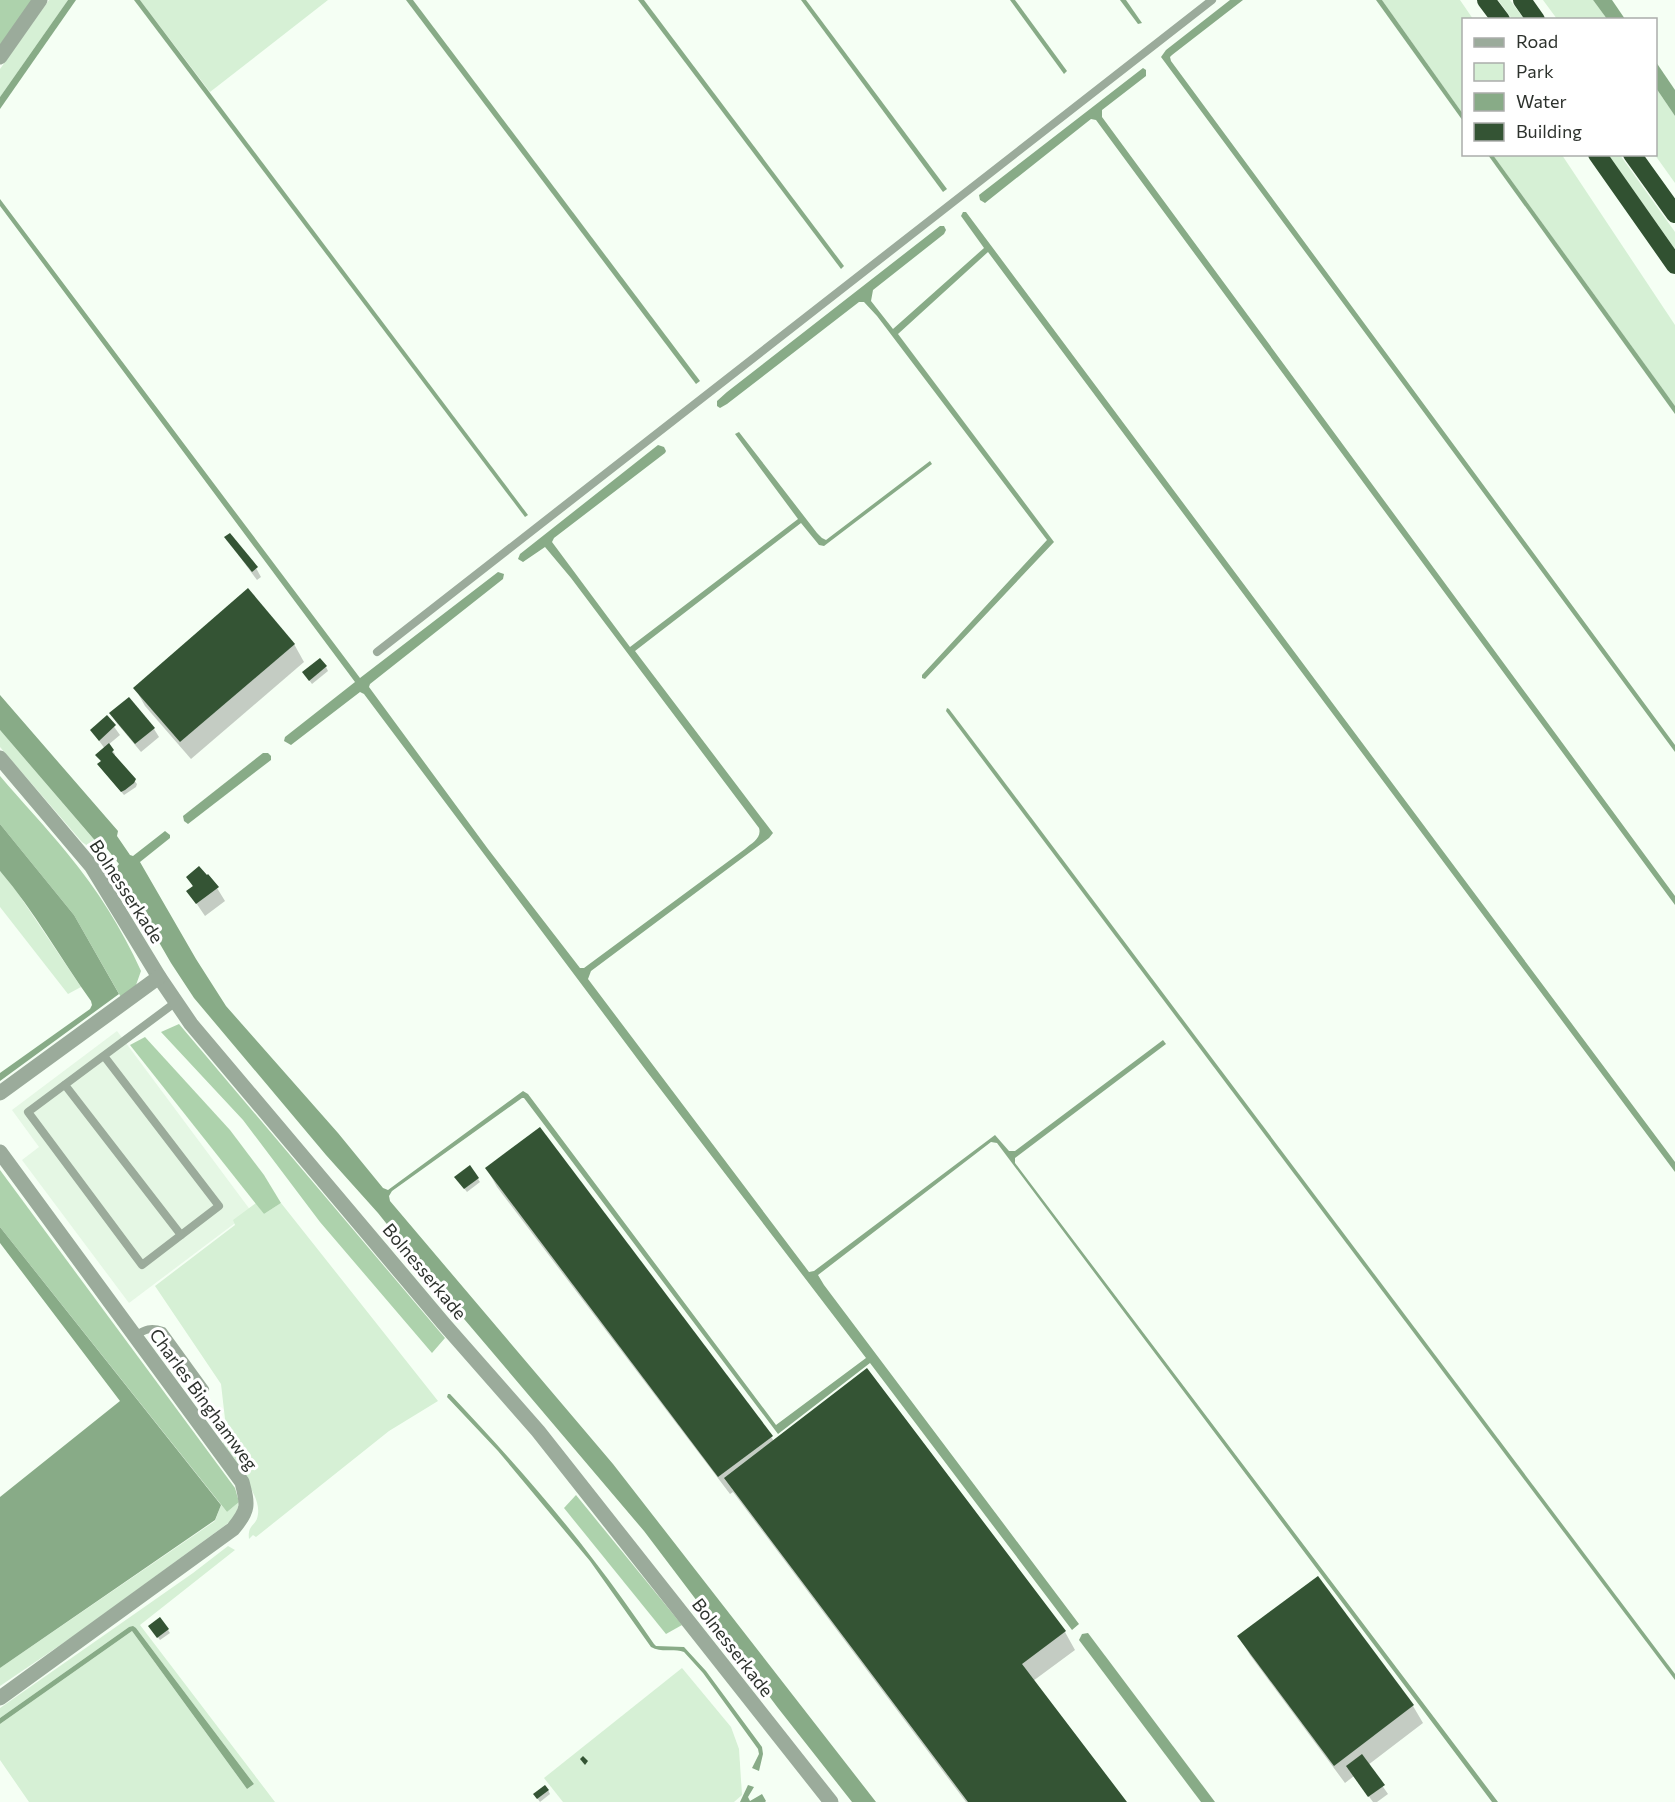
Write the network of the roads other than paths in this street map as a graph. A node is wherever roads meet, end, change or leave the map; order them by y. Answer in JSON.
{"nodes":[{"id":1,"x":40,"y":0,"type":"edge"},
{"id":2,"x":1212,"y":0,"type":"edge"},
{"id":3,"x":1486,"y":0,"type":"edge"},
{"id":4,"x":1522,"y":0,"type":"edge"},
{"id":5,"x":1500,"y":18,"type":"edge"},
{"id":6,"x":1535,"y":18,"type":"edge"},
{"id":7,"x":0,"y":57,"type":"edge"},
{"id":8,"x":1598,"y":156,"type":"edge"},
{"id":9,"x":1633,"y":156,"type":"edge"},
{"id":10,"x":1675,"y":214,"type":"edge"},
{"id":11,"x":1675,"y":265,"type":"edge"},
{"id":12,"x":377,"y":652,"type":"dead end"},
{"id":13,"x":0,"y":758,"type":"edge"},
{"id":14,"x":159,"y":977,"type":"junction"},
{"id":15,"x":176,"y":1002,"type":"junction"},
{"id":16,"x":104,"y":1056,"type":"junction"},
{"id":17,"x":65,"y":1084,"type":"junction"},
{"id":18,"x":0,"y":1093,"type":"edge"},
{"id":19,"x":0,"y":1152,"type":"edge"},
{"id":20,"x":181,"y":1235,"type":"junction"},
{"id":21,"x":135,"y":1336,"type":"junction"},
{"id":22,"x":205,"y":1389,"type":"dead end"},
{"id":23,"x":0,"y":1698,"type":"edge"},
{"id":24,"x":831,"y":1802,"type":"edge"}],
"edges":[{"from":1,"to":7,"type":"street"},
{"from":2,"to":12,"type":"lane"},
{"from":3,"to":5,"type":"highway"},
{"from":4,"to":6,"type":"highway"},
{"from":8,"to":11,"type":"highway"},
{"from":9,"to":10,"type":"highway"},
{"from":13,"to":14,"type":"street","name":"Bolnesserkade"},
{"from":14,"to":15,"type":"street","name":"Bolnesserkade"},
{"from":14,"to":18,"type":"street"},
{"from":15,"to":16,"type":"lane"},
{"from":15,"to":24,"type":"street","name":"Bolnesserkade"},
{"from":16,"to":17,"type":"lane"},
{"from":16,"to":20,"type":"lane"},
{"from":17,"to":20,"type":"lane"},
{"from":17,"to":20,"type":"lane"},
{"from":19,"to":21,"type":"street","name":"Charles Binghamweg"},
{"from":21,"to":22,"type":"lane"},
{"from":21,"to":23,"type":"street","name":"Charles Binghamweg"}]}
